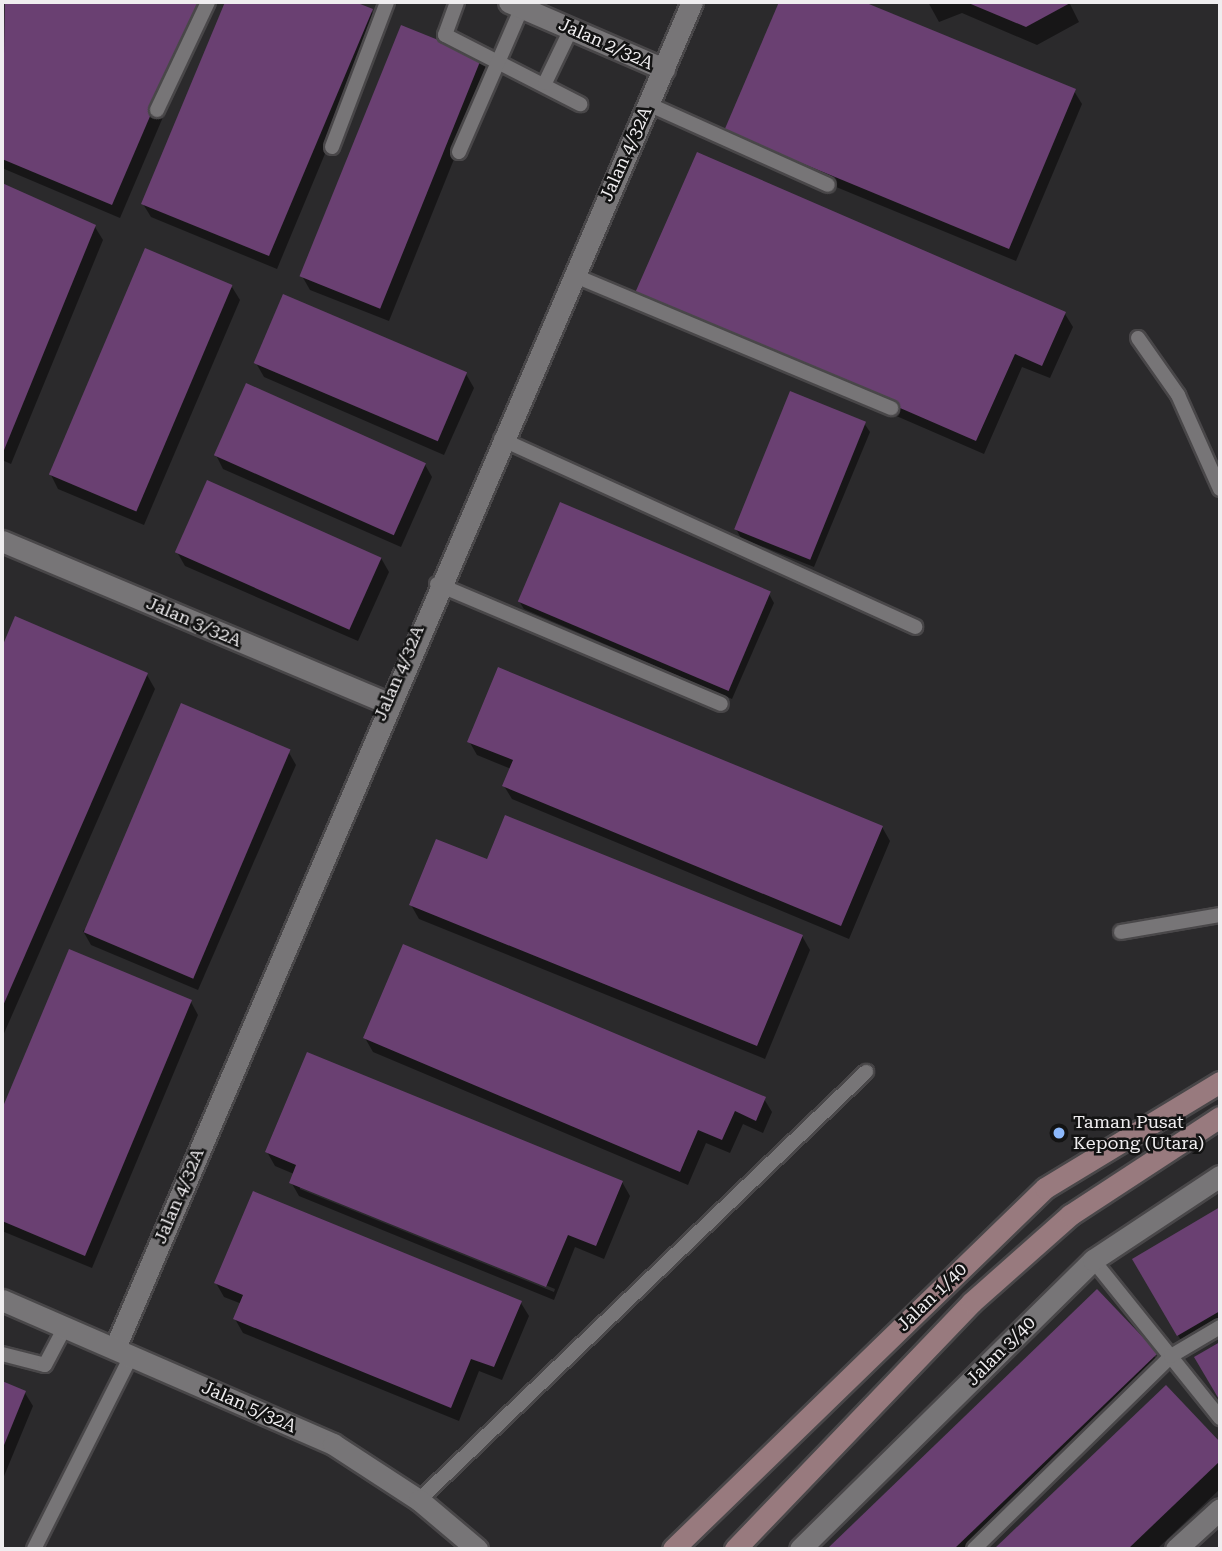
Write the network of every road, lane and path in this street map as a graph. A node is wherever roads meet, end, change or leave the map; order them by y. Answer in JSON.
{"nodes":[{"id":1,"x":208,"y":2,"type":"edge"},
{"id":2,"x":387,"y":2,"type":"edge"},
{"id":3,"x":457,"y":2,"type":"edge"},
{"id":4,"x":692,"y":2,"type":"edge"},
{"id":5,"x":515,"y":5,"type":"edge"},
{"id":6,"x":571,"y":29,"type":"junction"},
{"id":7,"x":498,"y":61,"type":"junction"},
{"id":8,"x":664,"y":69,"type":"junction"},
{"id":9,"x":545,"y":83,"type":"junction"},
{"id":10,"x":580,"y":104,"type":"dead end"},
{"id":11,"x":648,"y":104,"type":"junction"},
{"id":12,"x":157,"y":110,"type":"dead end"},
{"id":13,"x":332,"y":147,"type":"dead end"},
{"id":14,"x":459,"y":152,"type":"dead end"},
{"id":15,"x":828,"y":185,"type":"dead end"},
{"id":16,"x":573,"y":275,"type":"junction"},
{"id":17,"x":1138,"y":338,"type":"dead end"},
{"id":18,"x":891,"y":408,"type":"dead end"},
{"id":19,"x":501,"y":439,"type":"junction"},
{"id":20,"x":1220,"y":489,"type":"edge"},
{"id":21,"x":2,"y":541,"type":"edge"},
{"id":22,"x":437,"y":584,"type":"junction"},
{"id":23,"x":915,"y":627,"type":"dead end"},
{"id":24,"x":387,"y":703,"type":"junction"},
{"id":25,"x":722,"y":704,"type":"dead end"},
{"id":26,"x":1220,"y":915,"type":"edge"},
{"id":27,"x":1121,"y":932,"type":"dead end"},
{"id":28,"x":866,"y":1072,"type":"dead end"},
{"id":29,"x":1220,"y":1082,"type":"edge"},
{"id":30,"x":1220,"y":1117,"type":"edge"},
{"id":31,"x":1220,"y":1175,"type":"edge"},
{"id":32,"x":1093,"y":1260,"type":"junction"},
{"id":33,"x":2,"y":1300,"type":"edge"},
{"id":34,"x":65,"y":1327,"type":"junction"},
{"id":35,"x":1220,"y":1327,"type":"edge"},
{"id":36,"x":123,"y":1352,"type":"junction"},
{"id":37,"x":2,"y":1354,"type":"edge"},
{"id":38,"x":1171,"y":1356,"type":"junction"},
{"id":39,"x":1220,"y":1418,"type":"edge"},
{"id":40,"x":419,"y":1500,"type":"junction"},
{"id":41,"x":1220,"y":1510,"type":"edge"},
{"id":42,"x":1199,"y":1540,"type":"edge"},
{"id":43,"x":34,"y":1549,"type":"edge"},
{"id":44,"x":477,"y":1549,"type":"edge"},
{"id":45,"x":673,"y":1549,"type":"edge"},
{"id":46,"x":735,"y":1549,"type":"edge"},
{"id":47,"x":800,"y":1549,"type":"edge"},
{"id":48,"x":974,"y":1549,"type":"edge"},
{"id":49,"x":1176,"y":1549,"type":"edge"}],
"edges":[{"from":1,"to":12,"type":"lane"},
{"from":2,"to":13,"type":"lane"},
{"from":3,"to":7,"type":"lane"},
{"from":4,"to":8,"type":"street","name":"Jalan 4/32A"},
{"from":5,"to":6,"type":"street","name":"Jalan 2/32A"},
{"from":5,"to":7,"type":"lane"},
{"from":6,"to":8,"type":"street","name":"Jalan 2/32A"},
{"from":6,"to":9,"type":"lane"},
{"from":7,"to":9,"type":"lane"},
{"from":7,"to":14,"type":"lane"},
{"from":8,"to":11,"type":"street","name":"Jalan 4/32A"},
{"from":9,"to":10,"type":"lane"},
{"from":11,"to":15,"type":"lane"},
{"from":11,"to":16,"type":"street","name":"Jalan 4/32A"},
{"from":16,"to":18,"type":"lane"},
{"from":16,"to":19,"type":"street","name":"Jalan 4/32A"},
{"from":17,"to":20,"type":"lane"},
{"from":19,"to":22,"type":"street","name":"Jalan 4/32A"},
{"from":19,"to":23,"type":"lane"},
{"from":21,"to":24,"type":"street","name":"Jalan 3/32A"},
{"from":22,"to":24,"type":"street","name":"Jalan 4/32A"},
{"from":22,"to":25,"type":"lane"},
{"from":24,"to":36,"type":"street","name":"Jalan 4/32A"},
{"from":26,"to":27,"type":"lane"},
{"from":28,"to":40,"type":"lane"},
{"from":29,"to":45,"type":"main road","name":"Jalan 1/40"},
{"from":30,"to":46,"type":"main road","name":"Jalan 1/40"},
{"from":31,"to":32,"type":"street","name":"Jalan 3/40"},
{"from":32,"to":38,"type":"lane"},
{"from":32,"to":47,"type":"street","name":"Jalan 3/40"},
{"from":33,"to":34,"type":"street","name":"Jalan 5/32A"},
{"from":34,"to":36,"type":"street","name":"Jalan 5/32A"},
{"from":34,"to":37,"type":"lane"},
{"from":35,"to":38,"type":"lane"},
{"from":36,"to":40,"type":"street","name":"Jalan 5/32A"},
{"from":36,"to":43,"type":"lane"},
{"from":38,"to":39,"type":"lane"},
{"from":38,"to":48,"type":"lane"},
{"from":40,"to":44,"type":"street","name":"Jalan 5/32A"},
{"from":41,"to":42,"type":"street"},
{"from":42,"to":49,"type":"street"}]}
